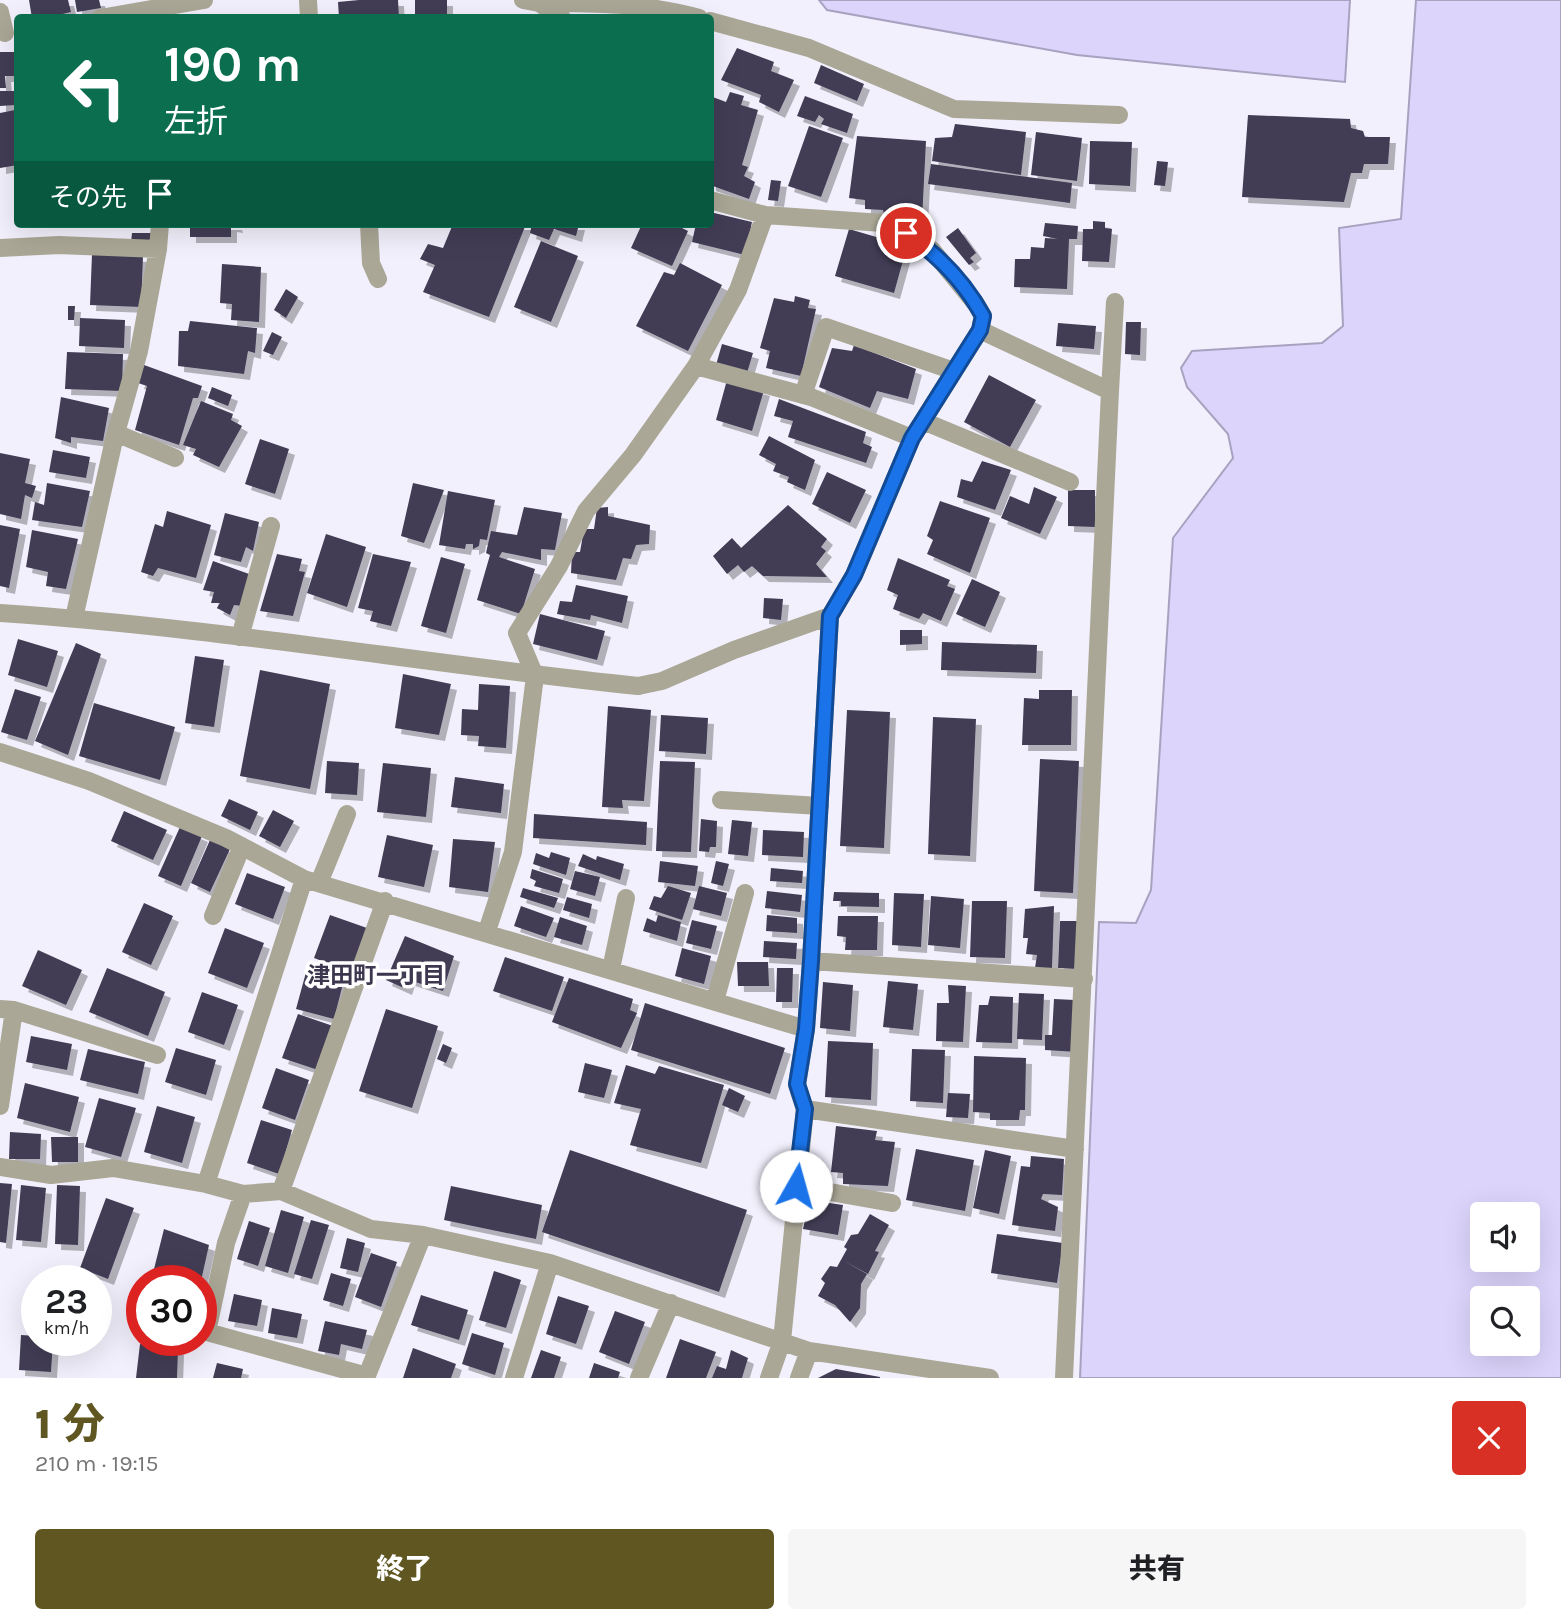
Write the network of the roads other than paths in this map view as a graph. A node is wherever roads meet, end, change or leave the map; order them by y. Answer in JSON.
{"nodes":[{"id":1,"x":193,"y":1,"type":"edge"},
{"id":2,"x":531,"y":1,"type":"edge"},
{"id":3,"x":664,"y":4,"type":"edge"},
{"id":4,"x":0,"y":12,"type":"edge"},
{"id":5,"x":163,"y":12,"type":"edge"},
{"id":6,"x":142,"y":14,"type":"edge"},
{"id":7,"x":555,"y":14,"type":"edge"},
{"id":8,"x":689,"y":14,"type":"edge"},
{"id":9,"x":714,"y":22,"type":"edge"},
{"id":10,"x":7,"y":33,"type":"edge"},
{"id":11,"x":1119,"y":115,"type":"dead end"},
{"id":12,"x":714,"y":201,"type":"edge"},
{"id":13,"x":765,"y":215,"type":"junction"},
{"id":14,"x":160,"y":228,"type":"edge"},
{"id":15,"x":369,"y":228,"type":"edge"},
{"id":16,"x":0,"y":248,"type":"edge"},
{"id":17,"x":158,"y":249,"type":"junction"},
{"id":18,"x":378,"y":279,"type":"dead end"},
{"id":19,"x":1115,"y":302,"type":"dead end"},
{"id":20,"x":980,"y":330,"type":"junction"},
{"id":21,"x":696,"y":366,"type":"junction"},
{"id":22,"x":954,"y":371,"type":"junction"},
{"id":23,"x":1111,"y":391,"type":"junction"},
{"id":24,"x":803,"y":395,"type":"junction"},
{"id":25,"x":923,"y":421,"type":"junction"},
{"id":26,"x":116,"y":433,"type":"junction"},
{"id":27,"x":912,"y":438,"type":"junction"},
{"id":28,"x":175,"y":458,"type":"dead end"},
{"id":29,"x":1070,"y":482,"type":"dead end"},
{"id":30,"x":271,"y":526,"type":"dead end"},
{"id":31,"x":0,"y":613,"type":"edge"},
{"id":32,"x":830,"y":616,"type":"junction"},
{"id":33,"x":74,"y":618,"type":"junction"},
{"id":34,"x":240,"y":637,"type":"junction"},
{"id":35,"x":535,"y":676,"type":"junction"},
{"id":36,"x":0,"y":752,"type":"edge"},
{"id":37,"x":722,"y":800,"type":"dead end"},
{"id":38,"x":820,"y":806,"type":"junction"},
{"id":39,"x":347,"y":814,"type":"dead end"},
{"id":40,"x":242,"y":846,"type":"junction"},
{"id":41,"x":312,"y":881,"type":"junction"},
{"id":42,"x":745,"y":893,"type":"dead end"},
{"id":43,"x":626,"y":898,"type":"dead end"},
{"id":44,"x":384,"y":901,"type":"junction"},
{"id":45,"x":213,"y":916,"type":"dead end"},
{"id":46,"x":487,"y":931,"type":"junction"},
{"id":47,"x":811,"y":961,"type":"junction"},
{"id":48,"x":611,"y":969,"type":"junction"},
{"id":49,"x":1084,"y":979,"type":"junction"},
{"id":50,"x":715,"y":1001,"type":"junction"},
{"id":51,"x":7,"y":1010,"type":"edge"},
{"id":52,"x":806,"y":1029,"type":"junction"},
{"id":53,"x":157,"y":1055,"type":"dead end"},
{"id":54,"x":0,"y":1106,"type":"edge"},
{"id":55,"x":805,"y":1109,"type":"junction"},
{"id":56,"x":1075,"y":1149,"type":"junction"},
{"id":57,"x":0,"y":1167,"type":"edge"},
{"id":58,"x":206,"y":1184,"type":"junction"},
{"id":59,"x":796,"y":1186,"type":"junction"},
{"id":60,"x":281,"y":1191,"type":"junction"},
{"id":61,"x":243,"y":1194,"type":"junction"},
{"id":62,"x":892,"y":1203,"type":"dead end"},
{"id":63,"x":423,"y":1235,"type":"junction"},
{"id":64,"x":550,"y":1263,"type":"junction"},
{"id":65,"x":671,"y":1303,"type":"junction"},
{"id":66,"x":782,"y":1341,"type":"junction"},
{"id":67,"x":810,"y":1351,"type":"junction"},
{"id":68,"x":367,"y":1377,"type":"edge"},
{"id":69,"x":513,"y":1378,"type":"edge"},
{"id":70,"x":639,"y":1378,"type":"edge"},
{"id":71,"x":769,"y":1378,"type":"edge"},
{"id":72,"x":799,"y":1378,"type":"edge"},
{"id":73,"x":990,"y":1378,"type":"edge"},
{"id":74,"x":1064,"y":1378,"type":"edge"}],
"edges":[{"from":1,"to":5,"type":"street"},
{"from":2,"to":3,"type":"street"},
{"from":2,"to":7,"type":"street"},
{"from":3,"to":8,"type":"street"},
{"from":4,"to":10,"type":"street"},
{"from":5,"to":6,"type":"street"},
{"from":9,"to":11,"type":"street"},
{"from":12,"to":13,"type":"street"},
{"from":13,"to":20,"type":"street"},
{"from":13,"to":21,"type":"street"},
{"from":14,"to":17,"type":"street"},
{"from":15,"to":18,"type":"street"},
{"from":16,"to":17,"type":"street"},
{"from":17,"to":26,"type":"street"},
{"from":19,"to":23,"type":"street"},
{"from":20,"to":22,"type":"street"},
{"from":20,"to":23,"type":"street"},
{"from":21,"to":24,"type":"street"},
{"from":21,"to":35,"type":"street"},
{"from":22,"to":24,"type":"street"},
{"from":22,"to":25,"type":"street"},
{"from":23,"to":49,"type":"street"},
{"from":24,"to":27,"type":"street"},
{"from":25,"to":27,"type":"street"},
{"from":25,"to":29,"type":"street"},
{"from":26,"to":28,"type":"street"},
{"from":26,"to":33,"type":"street"},
{"from":27,"to":32,"type":"street"},
{"from":30,"to":34,"type":"street"},
{"from":31,"to":33,"type":"street"},
{"from":32,"to":35,"type":"street"},
{"from":32,"to":38,"type":"street"},
{"from":33,"to":34,"type":"street"},
{"from":34,"to":35,"type":"street"},
{"from":35,"to":46,"type":"street"},
{"from":36,"to":40,"type":"street"},
{"from":37,"to":38,"type":"street"},
{"from":38,"to":47,"type":"street"},
{"from":39,"to":41,"type":"street"},
{"from":40,"to":41,"type":"street"},
{"from":40,"to":45,"type":"street"},
{"from":41,"to":44,"type":"street"},
{"from":41,"to":58,"type":"street"},
{"from":42,"to":50,"type":"street"},
{"from":43,"to":48,"type":"street"},
{"from":44,"to":46,"type":"street"},
{"from":44,"to":60,"type":"street"},
{"from":46,"to":48,"type":"street"},
{"from":47,"to":49,"type":"street"},
{"from":47,"to":52,"type":"street"},
{"from":48,"to":50,"type":"street"},
{"from":49,"to":56,"type":"street"},
{"from":50,"to":52,"type":"street"},
{"from":51,"to":53,"type":"street"},
{"from":51,"to":54,"type":"street"},
{"from":52,"to":55,"type":"street"},
{"from":55,"to":56,"type":"street"},
{"from":55,"to":59,"type":"street"},
{"from":56,"to":74,"type":"street"},
{"from":57,"to":58,"type":"street"},
{"from":58,"to":61,"type":"street"},
{"from":59,"to":62,"type":"street"},
{"from":59,"to":66,"type":"street"},
{"from":60,"to":61,"type":"street"},
{"from":60,"to":63,"type":"street"},
{"from":61,"to":68,"type":"street"},
{"from":63,"to":64,"type":"street"},
{"from":63,"to":68,"type":"street"},
{"from":64,"to":65,"type":"street"},
{"from":64,"to":69,"type":"street"},
{"from":65,"to":66,"type":"street"},
{"from":65,"to":70,"type":"street"},
{"from":66,"to":67,"type":"street"},
{"from":66,"to":71,"type":"street"},
{"from":67,"to":72,"type":"street"},
{"from":67,"to":73,"type":"street"}]}
